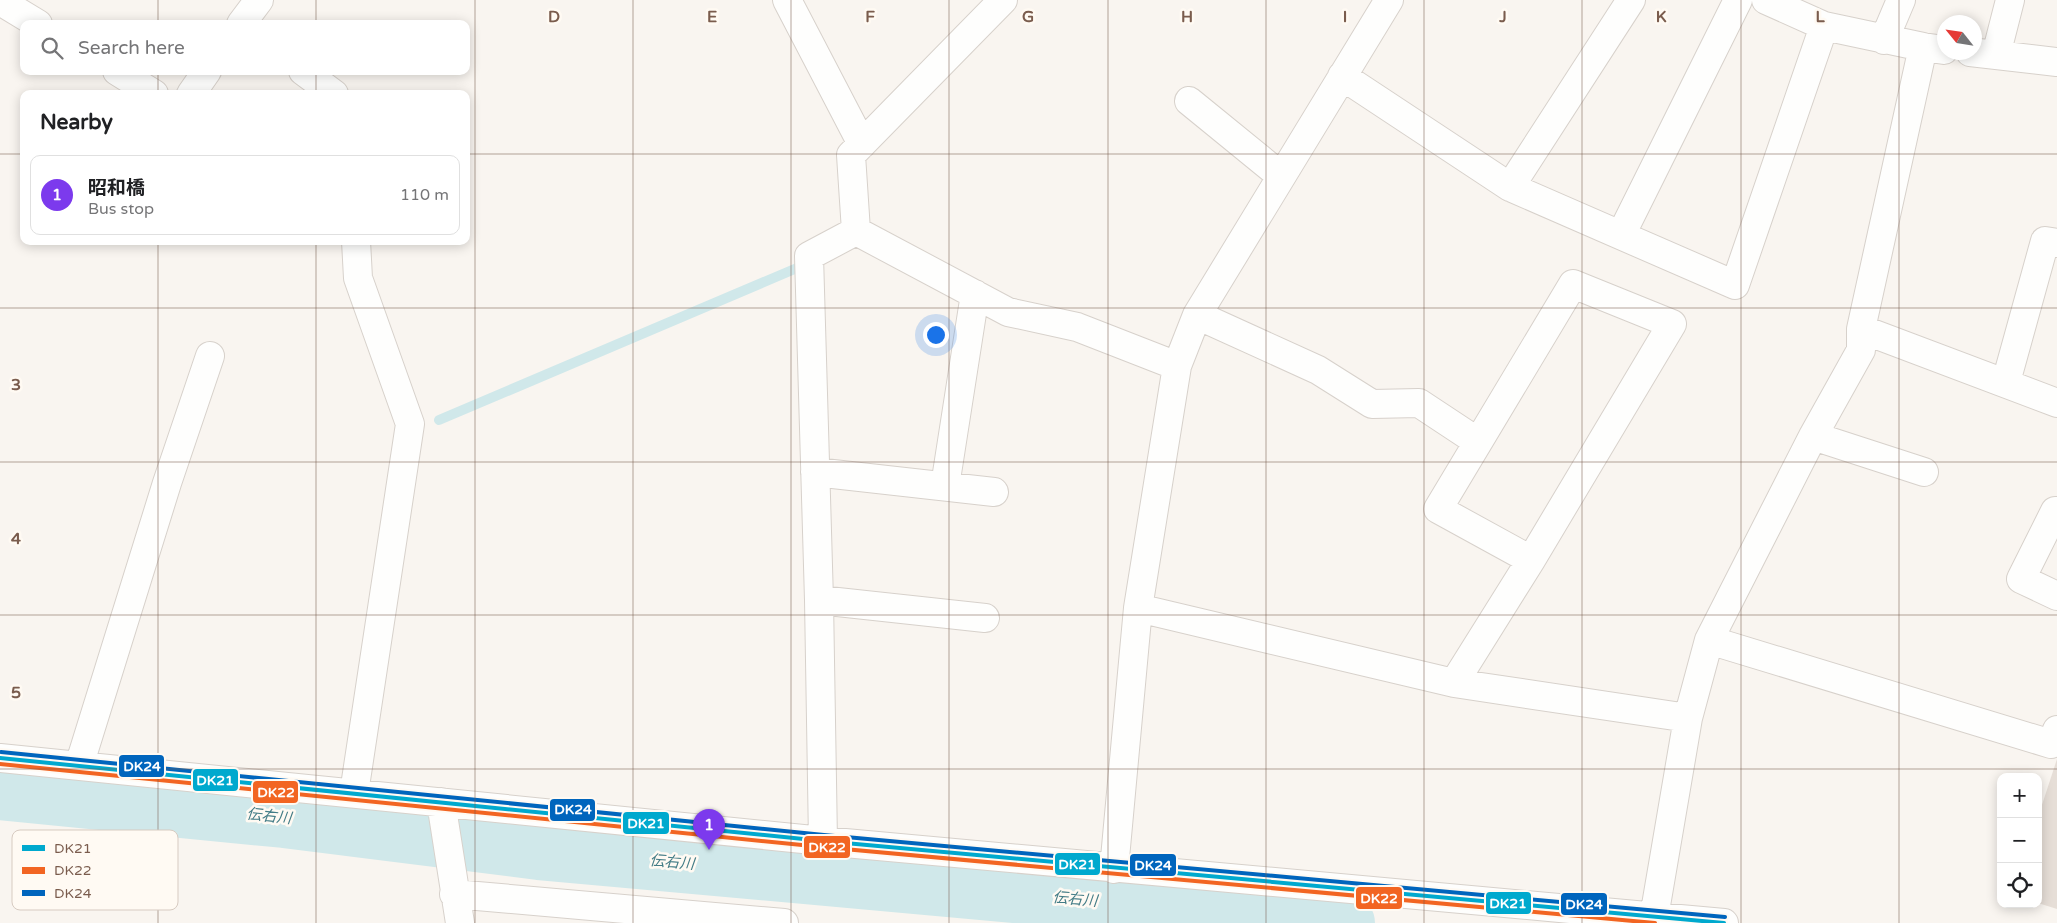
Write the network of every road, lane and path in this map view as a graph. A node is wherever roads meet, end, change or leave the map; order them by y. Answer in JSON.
{"nodes":[{"id":1,"x":258,"y":0,"type":"edge"},
{"id":2,"x":787,"y":0,"type":"edge"},
{"id":3,"x":1003,"y":0,"type":"edge"},
{"id":4,"x":1389,"y":0,"type":"edge"},
{"id":5,"x":1631,"y":0,"type":"edge"},
{"id":6,"x":1738,"y":0,"type":"edge"},
{"id":7,"x":1901,"y":0,"type":"edge"},
{"id":8,"x":2010,"y":0,"type":"edge"},
{"id":9,"x":0,"y":1,"type":"edge"},
{"id":10,"x":1772,"y":1,"type":"edge"},
{"id":11,"x":31,"y":20,"type":"edge"},
{"id":12,"x":244,"y":20,"type":"edge"},
{"id":13,"x":1824,"y":26,"type":"junction"},
{"id":14,"x":1884,"y":40,"type":"junction"},
{"id":15,"x":1934,"y":49,"type":"edge"},
{"id":16,"x":1982,"y":53,"type":"edge"},
{"id":17,"x":1996,"y":55,"type":"junction"},
{"id":18,"x":2057,"y":62,"type":"edge"},
{"id":19,"x":123,"y":75,"type":"edge"},
{"id":20,"x":204,"y":75,"type":"edge"},
{"id":21,"x":308,"y":75,"type":"edge"},
{"id":22,"x":1342,"y":76,"type":"junction"},
{"id":23,"x":148,"y":90,"type":"edge"},
{"id":24,"x":194,"y":90,"type":"edge"},
{"id":25,"x":329,"y":90,"type":"edge"},
{"id":26,"x":1189,"y":101,"type":"dead end"},
{"id":27,"x":862,"y":144,"type":"junction"},
{"id":28,"x":1281,"y":176,"type":"junction"},
{"id":29,"x":1510,"y":187,"type":"junction"},
{"id":30,"x":856,"y":231,"type":"junction"},
{"id":31,"x":1621,"y":235,"type":"junction"},
{"id":32,"x":2057,"y":243,"type":"edge"},
{"id":33,"x":356,"y":245,"type":"edge"},
{"id":34,"x":975,"y":294,"type":"junction"},
{"id":35,"x":1197,"y":315,"type":"junction"},
{"id":36,"x":1861,"y":329,"type":"junction"},
{"id":37,"x":210,"y":356,"type":"dead end"},
{"id":38,"x":1177,"y":366,"type":"junction"},
{"id":39,"x":2006,"y":382,"type":"junction"},
{"id":40,"x":2057,"y":403,"type":"edge"},
{"id":41,"x":1813,"y":436,"type":"junction"},
{"id":42,"x":1478,"y":442,"type":"junction"},
{"id":43,"x":816,"y":472,"type":"junction"},
{"id":44,"x":1924,"y":472,"type":"dead end"},
{"id":45,"x":945,"y":486,"type":"junction"},
{"id":46,"x":994,"y":492,"type":"dead end"},
{"id":47,"x":2055,"y":511,"type":"dead end"},
{"id":48,"x":1531,"y":560,"type":"junction"},
{"id":49,"x":2057,"y":596,"type":"edge"},
{"id":50,"x":819,"y":600,"type":"junction"},
{"id":51,"x":1138,"y":608,"type":"junction"},
{"id":52,"x":985,"y":618,"type":"dead end"},
{"id":53,"x":1709,"y":640,"type":"junction"},
{"id":54,"x":1454,"y":683,"type":"junction"},
{"id":55,"x":1688,"y":718,"type":"junction"},
{"id":56,"x":2057,"y":730,"type":"edge"},
{"id":57,"x":0,"y":758,"type":"edge"},
{"id":58,"x":79,"y":766,"type":"junction"},
{"id":59,"x":354,"y":793,"type":"junction"},
{"id":60,"x":442,"y":809,"type":"junction"},
{"id":61,"x":823,"y":841,"type":"junction"},
{"id":62,"x":1114,"y":869,"type":"junction"},
{"id":63,"x":453,"y":886,"type":"junction"},
{"id":64,"x":1654,"y":920,"type":"edge"},
{"id":65,"x":460,"y":923,"type":"edge"},
{"id":66,"x":784,"y":923,"type":"edge"},
{"id":67,"x":1724,"y":923,"type":"edge"}],
"edges":[{"from":1,"to":12,"type":"street"},
{"from":2,"to":27,"type":"street"},
{"from":3,"to":27,"type":"street"},
{"from":4,"to":22,"type":"street"},
{"from":5,"to":29,"type":"street"},
{"from":6,"to":31,"type":"street"},
{"from":7,"to":14,"type":"street"},
{"from":8,"to":17,"type":"street"},
{"from":9,"to":11,"type":"street"},
{"from":10,"to":13,"type":"street"},
{"from":13,"to":14,"type":"street"},
{"from":13,"to":31,"type":"street"},
{"from":14,"to":15,"type":"street"},
{"from":15,"to":36,"type":"street"},
{"from":16,"to":17,"type":"street"},
{"from":17,"to":18,"type":"street"},
{"from":19,"to":23,"type":"street"},
{"from":20,"to":24,"type":"street"},
{"from":21,"to":25,"type":"street"},
{"from":22,"to":28,"type":"street"},
{"from":22,"to":29,"type":"street"},
{"from":26,"to":28,"type":"street"},
{"from":27,"to":30,"type":"street"},
{"from":28,"to":35,"type":"street"},
{"from":29,"to":31,"type":"street"},
{"from":30,"to":34,"type":"street"},
{"from":30,"to":43,"type":"street"},
{"from":32,"to":39,"type":"street"},
{"from":33,"to":59,"type":"street"},
{"from":34,"to":38,"type":"street"},
{"from":34,"to":45,"type":"street"},
{"from":35,"to":38,"type":"street"},
{"from":35,"to":42,"type":"street"},
{"from":36,"to":39,"type":"street"},
{"from":36,"to":41,"type":"street"},
{"from":37,"to":58,"type":"street"},
{"from":38,"to":51,"type":"street"},
{"from":39,"to":40,"type":"street"},
{"from":41,"to":44,"type":"street"},
{"from":41,"to":53,"type":"street"},
{"from":42,"to":48,"type":"street"},
{"from":42,"to":48,"type":"street"},
{"from":43,"to":45,"type":"street"},
{"from":43,"to":50,"type":"street"},
{"from":45,"to":46,"type":"street"},
{"from":47,"to":49,"type":"street"},
{"from":48,"to":54,"type":"street"},
{"from":50,"to":52,"type":"street"},
{"from":50,"to":61,"type":"street"},
{"from":51,"to":54,"type":"street"},
{"from":51,"to":62,"type":"street"},
{"from":53,"to":55,"type":"street"},
{"from":53,"to":56,"type":"street"},
{"from":54,"to":55,"type":"street"},
{"from":55,"to":64,"type":"street"},
{"from":57,"to":58,"type":"street"},
{"from":58,"to":59,"type":"street"},
{"from":59,"to":60,"type":"street"},
{"from":60,"to":61,"type":"street"},
{"from":60,"to":63,"type":"street"},
{"from":61,"to":62,"type":"street"},
{"from":62,"to":64,"type":"street"},
{"from":63,"to":65,"type":"street"},
{"from":63,"to":66,"type":"street"},
{"from":64,"to":67,"type":"street"}]}
